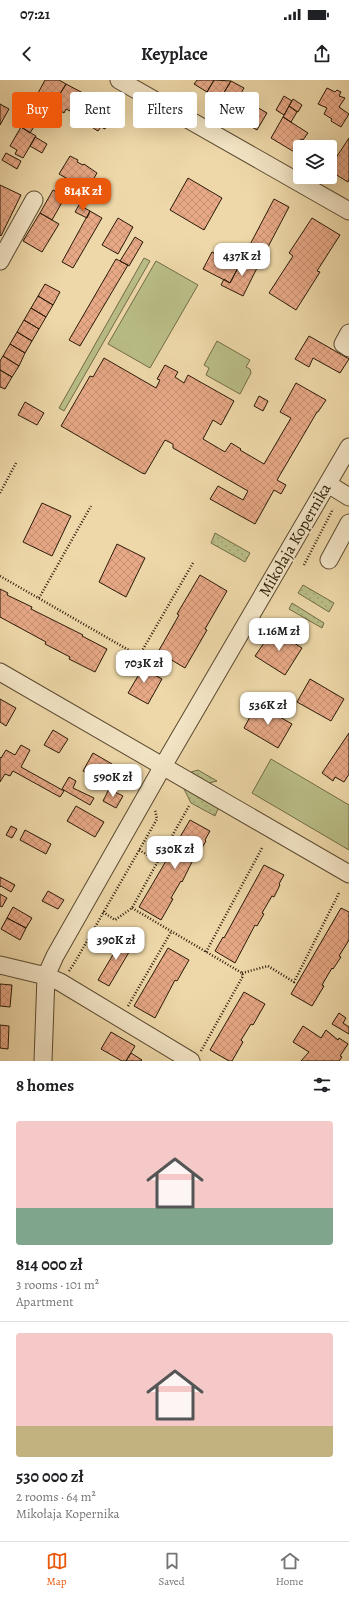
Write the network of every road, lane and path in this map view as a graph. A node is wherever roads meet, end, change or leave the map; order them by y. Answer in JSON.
{"nodes":[{"id":1,"x":118,"y":80,"type":"edge"},
{"id":2,"x":34,"y":200,"type":"dead end"},
{"id":3,"x":349,"y":212,"type":"edge"},
{"id":4,"x":0,"y":261,"type":"edge"},
{"id":5,"x":349,"y":333,"type":"edge"},
{"id":6,"x":349,"y":348,"type":"edge"},
{"id":7,"x":349,"y":447,"type":"edge"},
{"id":8,"x":16,"y":464,"type":"dead end"},
{"id":9,"x":328,"y":484,"type":"junction"},
{"id":10,"x":0,"y":493,"type":"edge"},
{"id":11,"x":346,"y":496,"type":"edge"},
{"id":12,"x":91,"y":506,"type":"dead end"},
{"id":13,"x":349,"y":523,"type":"edge"},
{"id":14,"x":329,"y":560,"type":"dead end"},
{"id":15,"x":193,"y":563,"type":"dead end"},
{"id":16,"x":304,"y":565,"type":"dead end"},
{"id":17,"x":0,"y":576,"type":"edge"},
{"id":18,"x":39,"y":598,"type":"junction"},
{"id":19,"x":0,"y":672,"type":"edge"},
{"id":20,"x":163,"y":766,"type":"junction"},
{"id":21,"x":154,"y":805,"type":"dead end"},
{"id":22,"x":189,"y":806,"type":"dead end"},
{"id":23,"x":262,"y":848,"type":"dead end"},
{"id":24,"x":139,"y":850,"type":"junction"},
{"id":25,"x":158,"y":861,"type":"junction"},
{"id":26,"x":349,"y":874,"type":"edge"},
{"id":27,"x":339,"y":893,"type":"dead end"},
{"id":28,"x":132,"y":908,"type":"junction"},
{"id":29,"x":103,"y":912,"type":"junction"},
{"id":30,"x":171,"y":932,"type":"junction"},
{"id":31,"x":206,"y":952,"type":"junction"},
{"id":32,"x":0,"y":965,"type":"edge"},
{"id":33,"x":242,"y":973,"type":"junction"},
{"id":34,"x":53,"y":979,"type":"junction"},
{"id":35,"x":120,"y":1018,"type":"junction"},
{"id":36,"x":195,"y":1058,"type":"edge"},
{"id":37,"x":43,"y":1061,"type":"edge"}],
"edges":[{"from":1,"to":3,"type":"street"},
{"from":2,"to":4,"type":"street"},
{"from":5,"to":6,"type":"street"},
{"from":7,"to":9,"type":"street","name":"Mikołaja Kopernika"},
{"from":8,"to":10,"type":"path"},
{"from":9,"to":11,"type":"street"},
{"from":9,"to":20,"type":"street","name":"Mikołaja Kopernika"},
{"from":11,"to":16,"type":"path"},
{"from":12,"to":18,"type":"path"},
{"from":13,"to":14,"type":"street"},
{"from":15,"to":18,"type":"path"},
{"from":17,"to":18,"type":"path"},
{"from":19,"to":20,"type":"street"},
{"from":20,"to":26,"type":"street"},
{"from":20,"to":34,"type":"street","name":"Mikołaja Kopernika"},
{"from":21,"to":24,"type":"path"},
{"from":22,"to":25,"type":"path"},
{"from":23,"to":31,"type":"path"},
{"from":24,"to":25,"type":"path"},
{"from":24,"to":29,"type":"path"},
{"from":25,"to":28,"type":"path"},
{"from":27,"to":33,"type":"path"},
{"from":28,"to":29,"type":"path"},
{"from":28,"to":30,"type":"path"},
{"from":29,"to":34,"type":"path"},
{"from":30,"to":31,"type":"path"},
{"from":30,"to":35,"type":"path"},
{"from":31,"to":33,"type":"path"},
{"from":32,"to":34,"type":"street"},
{"from":33,"to":36,"type":"path"},
{"from":34,"to":35,"type":"street"},
{"from":34,"to":37,"type":"street","name":"Mikołaja Kopernika"},
{"from":35,"to":36,"type":"street"}]}
